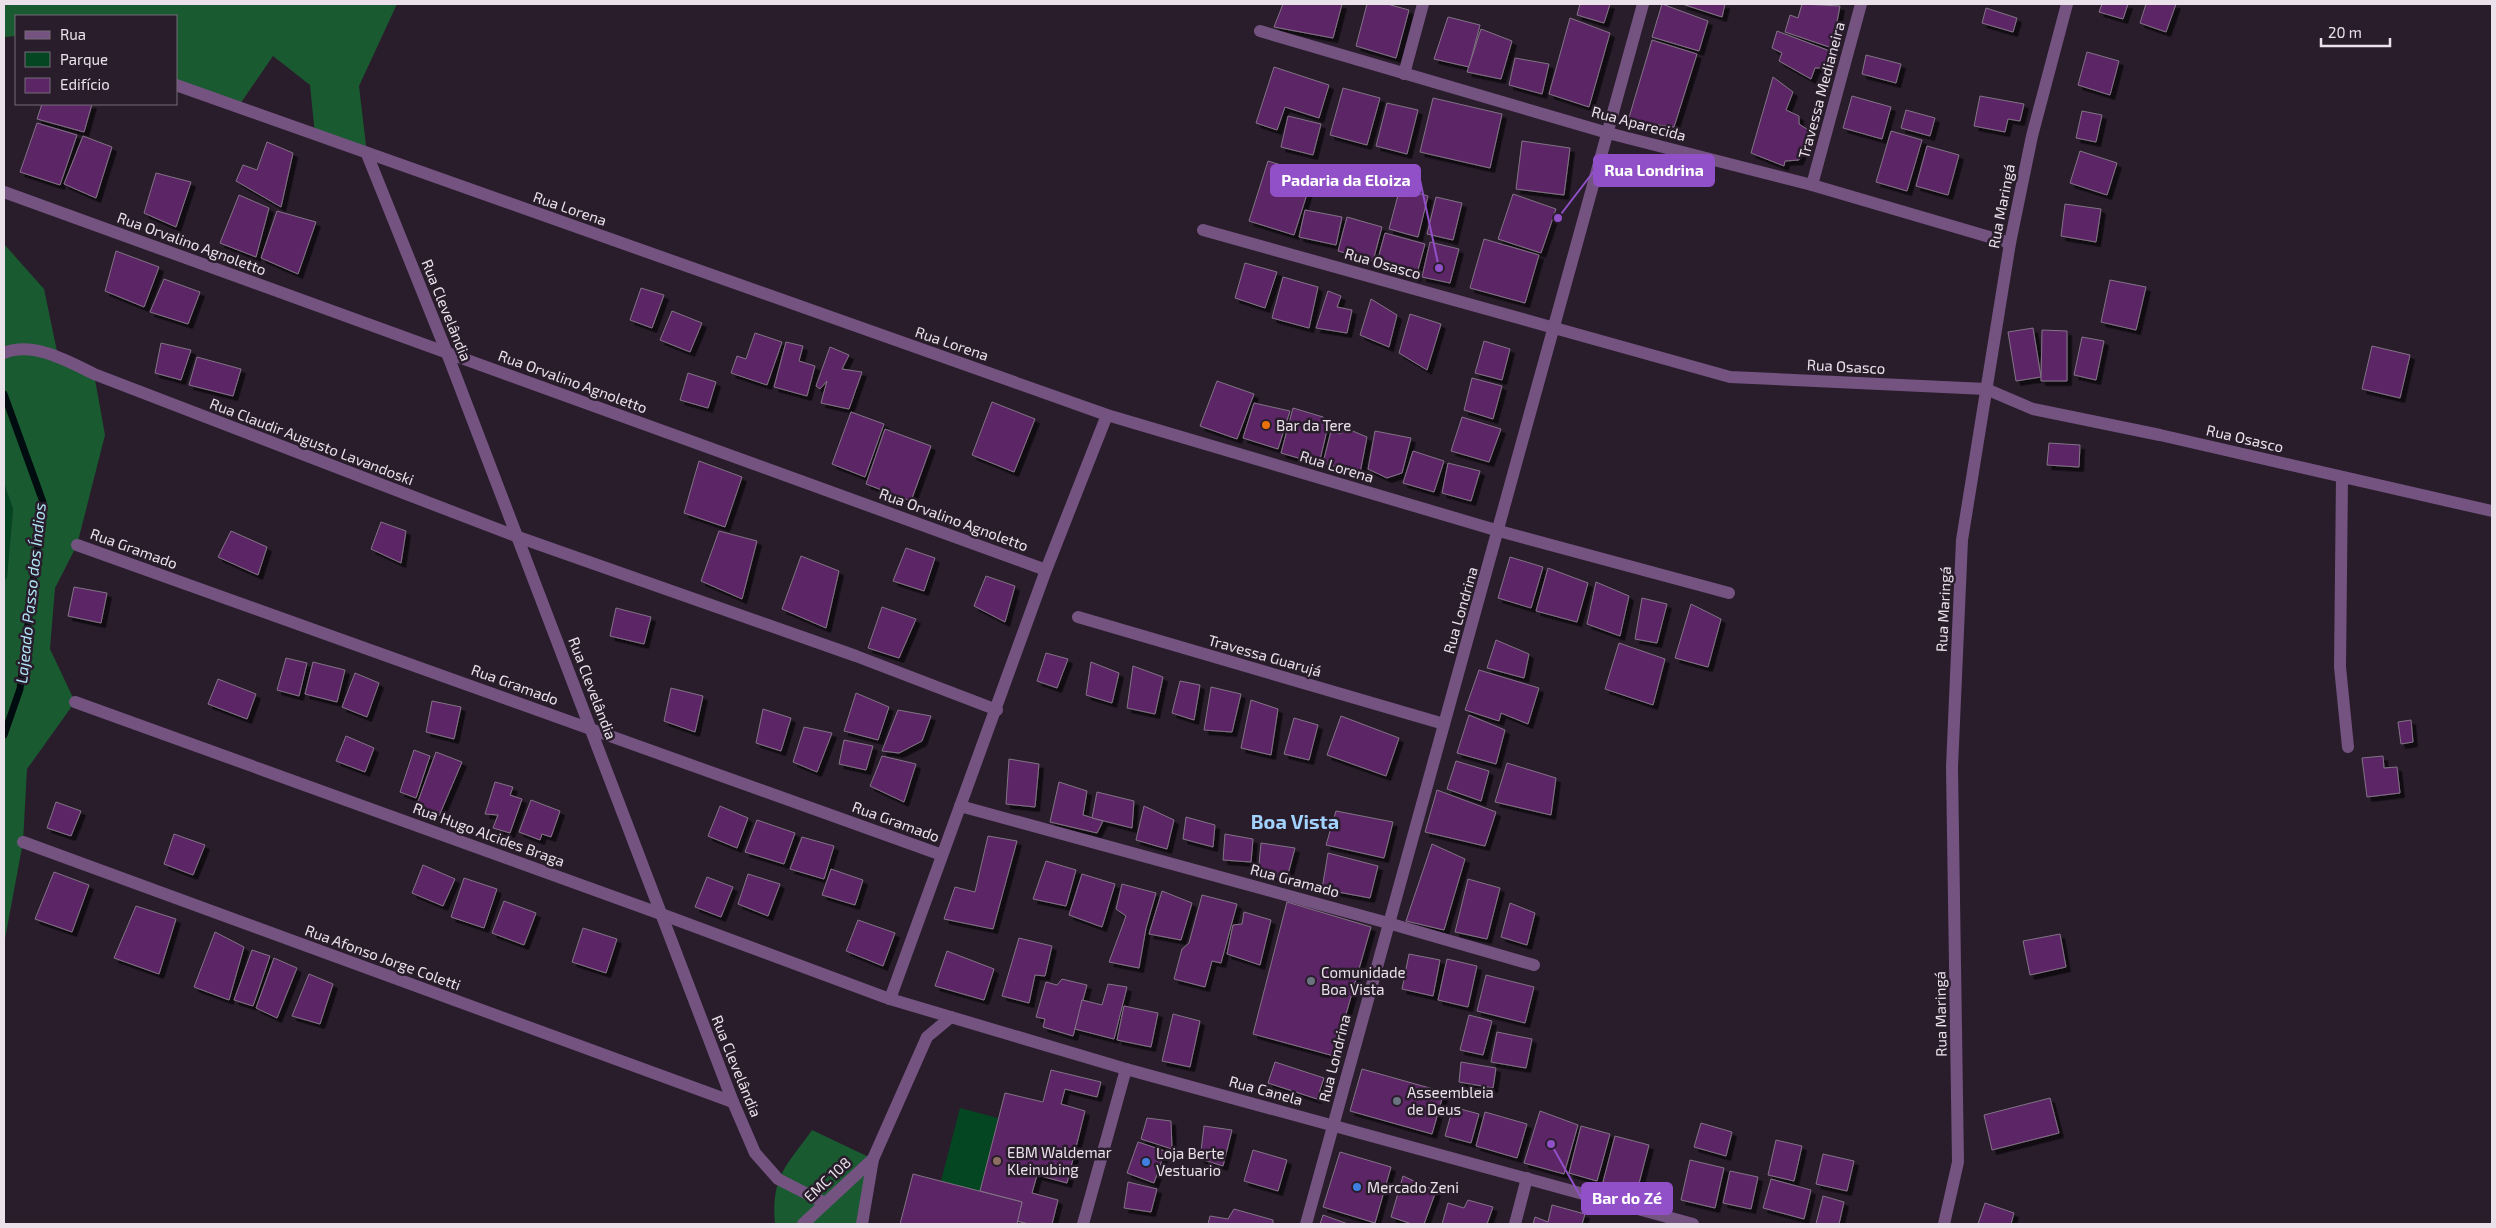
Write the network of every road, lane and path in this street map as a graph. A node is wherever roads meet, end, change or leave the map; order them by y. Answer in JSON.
{"nodes":[{"id":1,"x":1423,"y":4,"type":"edge"},
{"id":2,"x":1643,"y":4,"type":"edge"},
{"id":3,"x":1861,"y":4,"type":"edge"},
{"id":4,"x":2067,"y":4,"type":"edge"},
{"id":5,"x":1260,"y":31,"type":"dead end"},
{"id":6,"x":1404,"y":74,"type":"junction"},
{"id":7,"x":178,"y":86,"type":"edge"},
{"id":8,"x":1608,"y":133,"type":"junction"},
{"id":9,"x":367,"y":154,"type":"junction"},
{"id":10,"x":1812,"y":185,"type":"junction"},
{"id":11,"x":4,"y":192,"type":"edge"},
{"id":12,"x":1203,"y":230,"type":"dead end"},
{"id":13,"x":2010,"y":243,"type":"junction"},
{"id":14,"x":1555,"y":328,"type":"junction"},
{"id":15,"x":4,"y":353,"type":"edge"},
{"id":16,"x":447,"y":353,"type":"junction"},
{"id":17,"x":1986,"y":389,"type":"junction"},
{"id":18,"x":1106,"y":415,"type":"junction"},
{"id":19,"x":2342,"y":476,"type":"junction"},
{"id":20,"x":2492,"y":511,"type":"edge"},
{"id":21,"x":1499,"y":531,"type":"junction"},
{"id":22,"x":518,"y":537,"type":"junction"},
{"id":23,"x":77,"y":545,"type":"dead end"},
{"id":24,"x":1046,"y":570,"type":"junction"},
{"id":25,"x":1729,"y":593,"type":"dead end"},
{"id":26,"x":1078,"y":617,"type":"dead end"},
{"id":27,"x":75,"y":702,"type":"dead end"},
{"id":28,"x":997,"y":710,"type":"junction"},
{"id":29,"x":1444,"y":724,"type":"junction"},
{"id":30,"x":591,"y":729,"type":"junction"},
{"id":31,"x":2348,"y":747,"type":"dead end"},
{"id":32,"x":960,"y":806,"type":"junction"},
{"id":33,"x":23,"y":842,"type":"dead end"},
{"id":34,"x":942,"y":855,"type":"junction"},
{"id":35,"x":661,"y":914,"type":"junction"},
{"id":36,"x":1388,"y":923,"type":"junction"},
{"id":37,"x":1534,"y":965,"type":"dead end"},
{"id":38,"x":890,"y":999,"type":"junction"},
{"id":39,"x":951,"y":1017,"type":"junction"},
{"id":40,"x":1126,"y":1069,"type":"junction"},
{"id":41,"x":733,"y":1102,"type":"junction"},
{"id":42,"x":1334,"y":1125,"type":"junction"},
{"id":43,"x":873,"y":1158,"type":"junction"},
{"id":44,"x":1527,"y":1178,"type":"junction"},
{"id":45,"x":825,"y":1203,"type":"junction"},
{"id":46,"x":803,"y":1224,"type":"edge"},
{"id":47,"x":862,"y":1224,"type":"edge"},
{"id":48,"x":1083,"y":1224,"type":"edge"},
{"id":49,"x":1306,"y":1224,"type":"edge"},
{"id":50,"x":1515,"y":1224,"type":"edge"},
{"id":51,"x":1693,"y":1224,"type":"edge"},
{"id":52,"x":1944,"y":1224,"type":"edge"}],
"edges":[{"from":1,"to":6,"type":"street"},
{"from":2,"to":8,"type":"street","name":"Rua Londrina"},
{"from":3,"to":10,"type":"street","name":"Travessa Medianeira"},
{"from":4,"to":13,"type":"street","name":"Rua Maringá"},
{"from":5,"to":6,"type":"street","name":"Rua Aparecida"},
{"from":6,"to":8,"type":"street","name":"Rua Aparecida"},
{"from":7,"to":9,"type":"street","name":"Rua Lorena"},
{"from":8,"to":10,"type":"street","name":"Rua Aparecida"},
{"from":8,"to":14,"type":"street","name":"Rua Londrina"},
{"from":9,"to":16,"type":"street","name":"Rua Clevelândia"},
{"from":9,"to":18,"type":"street","name":"Rua Lorena"},
{"from":10,"to":13,"type":"street","name":"Rua Aparecida"},
{"from":11,"to":16,"type":"street","name":"Rua Orvalino Agnoletto"},
{"from":12,"to":14,"type":"street","name":"Rua Osasco"},
{"from":13,"to":17,"type":"street","name":"Rua Maringá"},
{"from":14,"to":17,"type":"street","name":"Rua Osasco"},
{"from":14,"to":21,"type":"street","name":"Rua Londrina"},
{"from":15,"to":22,"type":"street","name":"Rua Claudir Augusto Lavandoski"},
{"from":16,"to":22,"type":"street","name":"Rua Clevelândia"},
{"from":16,"to":24,"type":"street","name":"Rua Orvalino Agnoletto"},
{"from":17,"to":19,"type":"street","name":"Rua Osasco"},
{"from":17,"to":52,"type":"street","name":"Rua Maringá"},
{"from":18,"to":21,"type":"street","name":"Rua Lorena"},
{"from":18,"to":24,"type":"street"},
{"from":19,"to":20,"type":"street","name":"Rua Osasco"},
{"from":19,"to":31,"type":"street"},
{"from":21,"to":25,"type":"street","name":"Rua Lorena"},
{"from":21,"to":29,"type":"street","name":"Rua Londrina"},
{"from":22,"to":28,"type":"street","name":"Rua Claudir Augusto Lavandoski"},
{"from":22,"to":30,"type":"street","name":"Rua Clevelândia"},
{"from":23,"to":30,"type":"street","name":"Rua Gramado"},
{"from":24,"to":28,"type":"street"},
{"from":26,"to":29,"type":"street","name":"Travessa Guarujá"},
{"from":27,"to":35,"type":"street","name":"Rua Hugo Alcides Braga"},
{"from":28,"to":32,"type":"street"},
{"from":29,"to":36,"type":"street","name":"Rua Londrina"},
{"from":30,"to":34,"type":"street","name":"Rua Gramado"},
{"from":30,"to":35,"type":"street","name":"Rua Clevelândia"},
{"from":32,"to":34,"type":"street"},
{"from":32,"to":36,"type":"street","name":"Rua Gramado"},
{"from":33,"to":41,"type":"street","name":"Rua Afonso Jorge Coletti"},
{"from":34,"to":38,"type":"street"},
{"from":35,"to":38,"type":"street","name":"Rua Hugo Alcides Braga"},
{"from":35,"to":41,"type":"street","name":"Rua Clevelândia"},
{"from":36,"to":37,"type":"street","name":"Rua Gramado"},
{"from":36,"to":42,"type":"street","name":"Rua Londrina"},
{"from":38,"to":39,"type":"street","name":"Rua Canela"},
{"from":39,"to":40,"type":"street","name":"Rua Canela"},
{"from":39,"to":43,"type":"street"},
{"from":40,"to":42,"type":"street","name":"Rua Canela"},
{"from":40,"to":48,"type":"street"},
{"from":41,"to":45,"type":"street","name":"Rua Clevelândia"},
{"from":42,"to":44,"type":"street","name":"Rua Canela"},
{"from":42,"to":49,"type":"street","name":"Rua Londrina"},
{"from":43,"to":45,"type":"street","name":"EMC 108"},
{"from":43,"to":47,"type":"street"},
{"from":44,"to":50,"type":"street"},
{"from":44,"to":51,"type":"street","name":"Rua Canela"},
{"from":45,"to":46,"type":"street","name":"EMC 108"}]}
